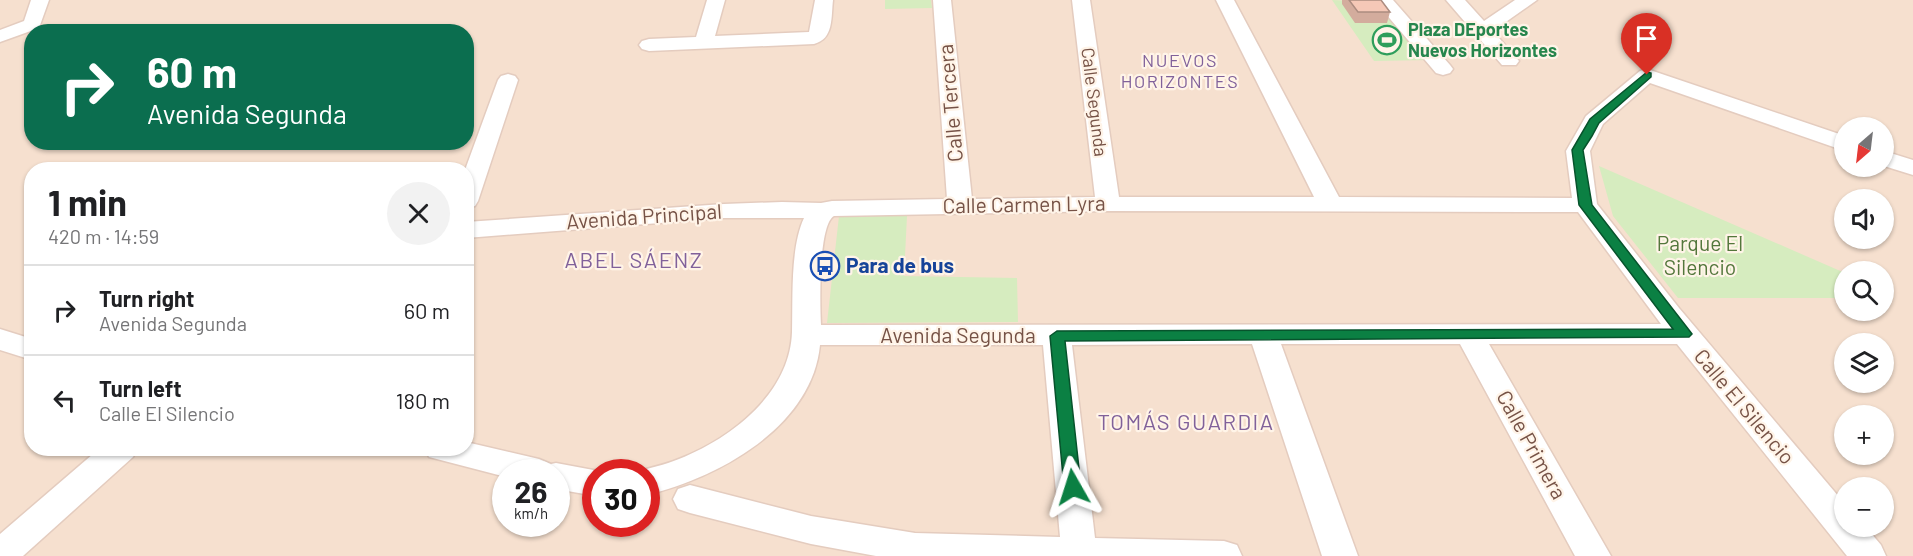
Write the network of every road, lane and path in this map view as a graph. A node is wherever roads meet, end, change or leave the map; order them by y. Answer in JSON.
{"nodes":[{"id":1,"x":40,"y":0,"type":"edge"},
{"id":2,"x":716,"y":0,"type":"edge"},
{"id":3,"x":824,"y":0,"type":"edge"},
{"id":4,"x":942,"y":0,"type":"edge"},
{"id":5,"x":1081,"y":0,"type":"edge"},
{"id":6,"x":1225,"y":0,"type":"edge"},
{"id":7,"x":1381,"y":0,"type":"edge"},
{"id":8,"x":1455,"y":0,"type":"edge"},
{"id":9,"x":1528,"y":0,"type":"edge"},
{"id":10,"x":32,"y":24,"type":"edge"},
{"id":11,"x":24,"y":28,"type":"edge"},
{"id":12,"x":1481,"y":31,"type":"junction"},
{"id":13,"x":0,"y":36,"type":"edge"},
{"id":14,"x":704,"y":42,"type":"junction"},
{"id":15,"x":649,"y":45,"type":"dead end"},
{"id":16,"x":1509,"y":61,"type":"dead end"},
{"id":17,"x":1443,"y":69,"type":"dead end"},
{"id":18,"x":508,"y":80,"type":"dead end"},
{"id":19,"x":1834,"y":140,"type":"edge"},
{"id":20,"x":1894,"y":161,"type":"edge"},
{"id":21,"x":1913,"y":168,"type":"edge"},
{"id":22,"x":474,"y":178,"type":"edge"},
{"id":23,"x":1108,"y":204,"type":"junction"},
{"id":24,"x":1330,"y":204,"type":"junction"},
{"id":25,"x":1586,"y":205,"type":"junction"},
{"id":26,"x":960,"y":206,"type":"junction"},
{"id":27,"x":822,"y":211,"type":"junction"},
{"id":28,"x":474,"y":229,"type":"edge"},
{"id":29,"x":1263,"y":334,"type":"junction"},
{"id":30,"x":1469,"y":334,"type":"junction"},
{"id":31,"x":1684,"y":334,"type":"junction"},
{"id":32,"x":807,"y":335,"type":"junction"},
{"id":33,"x":1057,"y":336,"type":"junction"},
{"id":34,"x":0,"y":339,"type":"edge"},
{"id":35,"x":24,"y":347,"type":"edge"},
{"id":36,"x":113,"y":456,"type":"edge"},
{"id":37,"x":473,"y":456,"type":"edge"},
{"id":38,"x":492,"y":461,"type":"edge"},
{"id":39,"x":660,"y":478,"type":"edge"},
{"id":40,"x":690,"y":499,"type":"dead end"},
{"id":41,"x":1079,"y":552,"type":"junction"},
{"id":42,"x":0,"y":555,"type":"edge"},
{"id":43,"x":1224,"y":556,"type":"edge"},
{"id":44,"x":1340,"y":556,"type":"edge"},
{"id":45,"x":1593,"y":556,"type":"edge"},
{"id":46,"x":1868,"y":556,"type":"edge"}],
"edges":[{"from":1,"to":10,"type":"street"},
{"from":2,"to":14,"type":"street"},
{"from":3,"to":14,"type":"street"},
{"from":4,"to":26,"type":"street","name":"Calle Tercera"},
{"from":5,"to":23,"type":"street","name":"Calle Segunda"},
{"from":6,"to":24,"type":"street"},
{"from":7,"to":17,"type":"street"},
{"from":8,"to":12,"type":"street"},
{"from":9,"to":12,"type":"street"},
{"from":11,"to":13,"type":"street"},
{"from":12,"to":16,"type":"street"},
{"from":14,"to":15,"type":"street"},
{"from":18,"to":22,"type":"street"},
{"from":19,"to":25,"type":"street","name":"Calle El Silencio"},
{"from":20,"to":21,"type":"street"},
{"from":23,"to":24,"type":"street","name":"Calle Carmen Lyra"},
{"from":23,"to":26,"type":"street","name":"Calle Carmen Lyra"},
{"from":24,"to":25,"type":"street","name":"Calle Carmen Lyra"},
{"from":25,"to":31,"type":"street","name":"Calle El Silencio"},
{"from":26,"to":27,"type":"street","name":"Calle Carmen Lyra"},
{"from":27,"to":28,"type":"street","name":"Avenida Principal"},
{"from":27,"to":32,"type":"street"},
{"from":29,"to":30,"type":"street","name":"Avenida Segunda"},
{"from":29,"to":33,"type":"street","name":"Avenida Segunda"},
{"from":29,"to":44,"type":"street"},
{"from":30,"to":31,"type":"street","name":"Avenida Segunda"},
{"from":30,"to":45,"type":"street","name":"Calle Primera"},
{"from":31,"to":46,"type":"street","name":"Calle El Silencio"},
{"from":32,"to":33,"type":"street","name":"Avenida Segunda"},
{"from":32,"to":39,"type":"street"},
{"from":33,"to":41,"type":"street"},
{"from":34,"to":35,"type":"street"},
{"from":36,"to":42,"type":"street"},
{"from":37,"to":38,"type":"street"},
{"from":40,"to":41,"type":"street"},
{"from":41,"to":43,"type":"street"}]}
